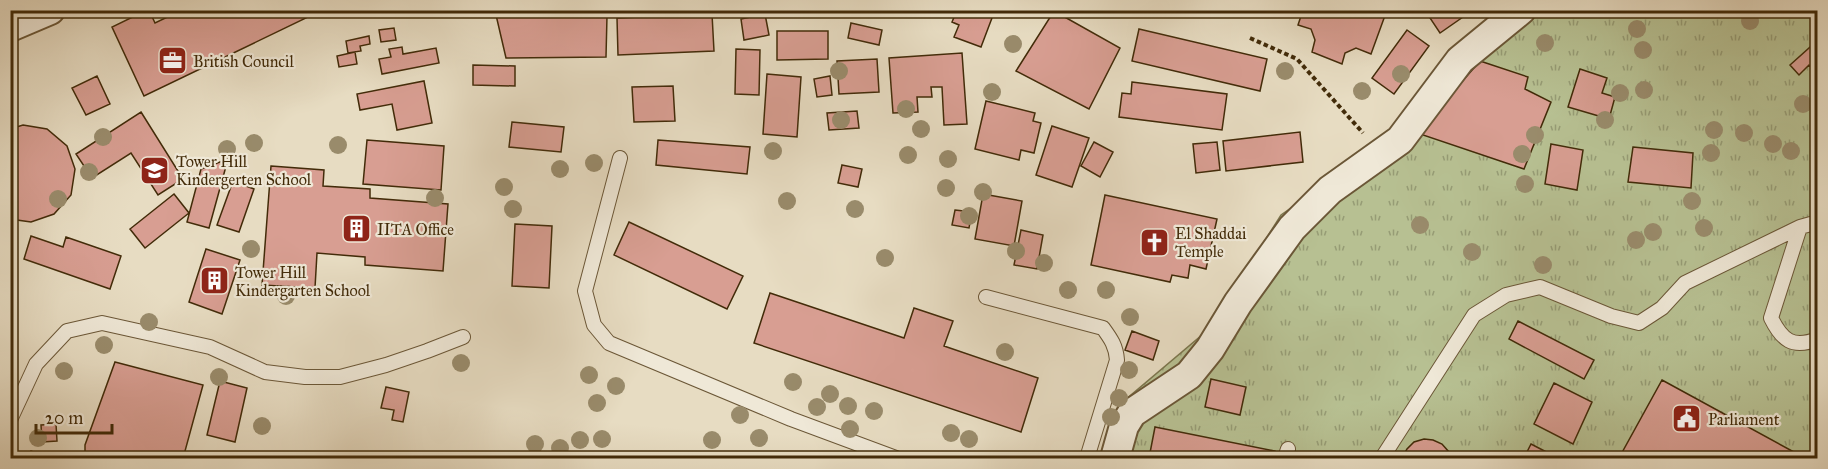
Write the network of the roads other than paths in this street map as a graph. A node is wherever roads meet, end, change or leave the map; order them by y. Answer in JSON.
{"nodes":[{"id":1,"x":50,"y":10,"type":"edge"},
{"id":2,"x":1521,"y":10,"type":"edge"},
{"id":3,"x":10,"y":27,"type":"edge"},
{"id":4,"x":620,"y":158,"type":"dead end"},
{"id":5,"x":1818,"y":222,"type":"edge"},
{"id":6,"x":1800,"y":227,"type":"junction"},
{"id":7,"x":986,"y":297,"type":"dead end"},
{"id":8,"x":463,"y":336,"type":"dead end"},
{"id":9,"x":1818,"y":339,"type":"edge"},
{"id":10,"x":10,"y":420,"type":"edge"},
{"id":11,"x":897,"y":459,"type":"edge"},
{"id":12,"x":1087,"y":459,"type":"edge"},
{"id":13,"x":1115,"y":459,"type":"edge"},
{"id":14,"x":1382,"y":459,"type":"edge"}],
"edges":[{"from":1,"to":3,"type":"street"},
{"from":2,"to":13,"type":"street"},
{"from":4,"to":11,"type":"lane"},
{"from":5,"to":6,"type":"lane"},
{"from":6,"to":9,"type":"lane"},
{"from":6,"to":14,"type":"lane"},
{"from":7,"to":12,"type":"lane"},
{"from":8,"to":10,"type":"lane"}]}
